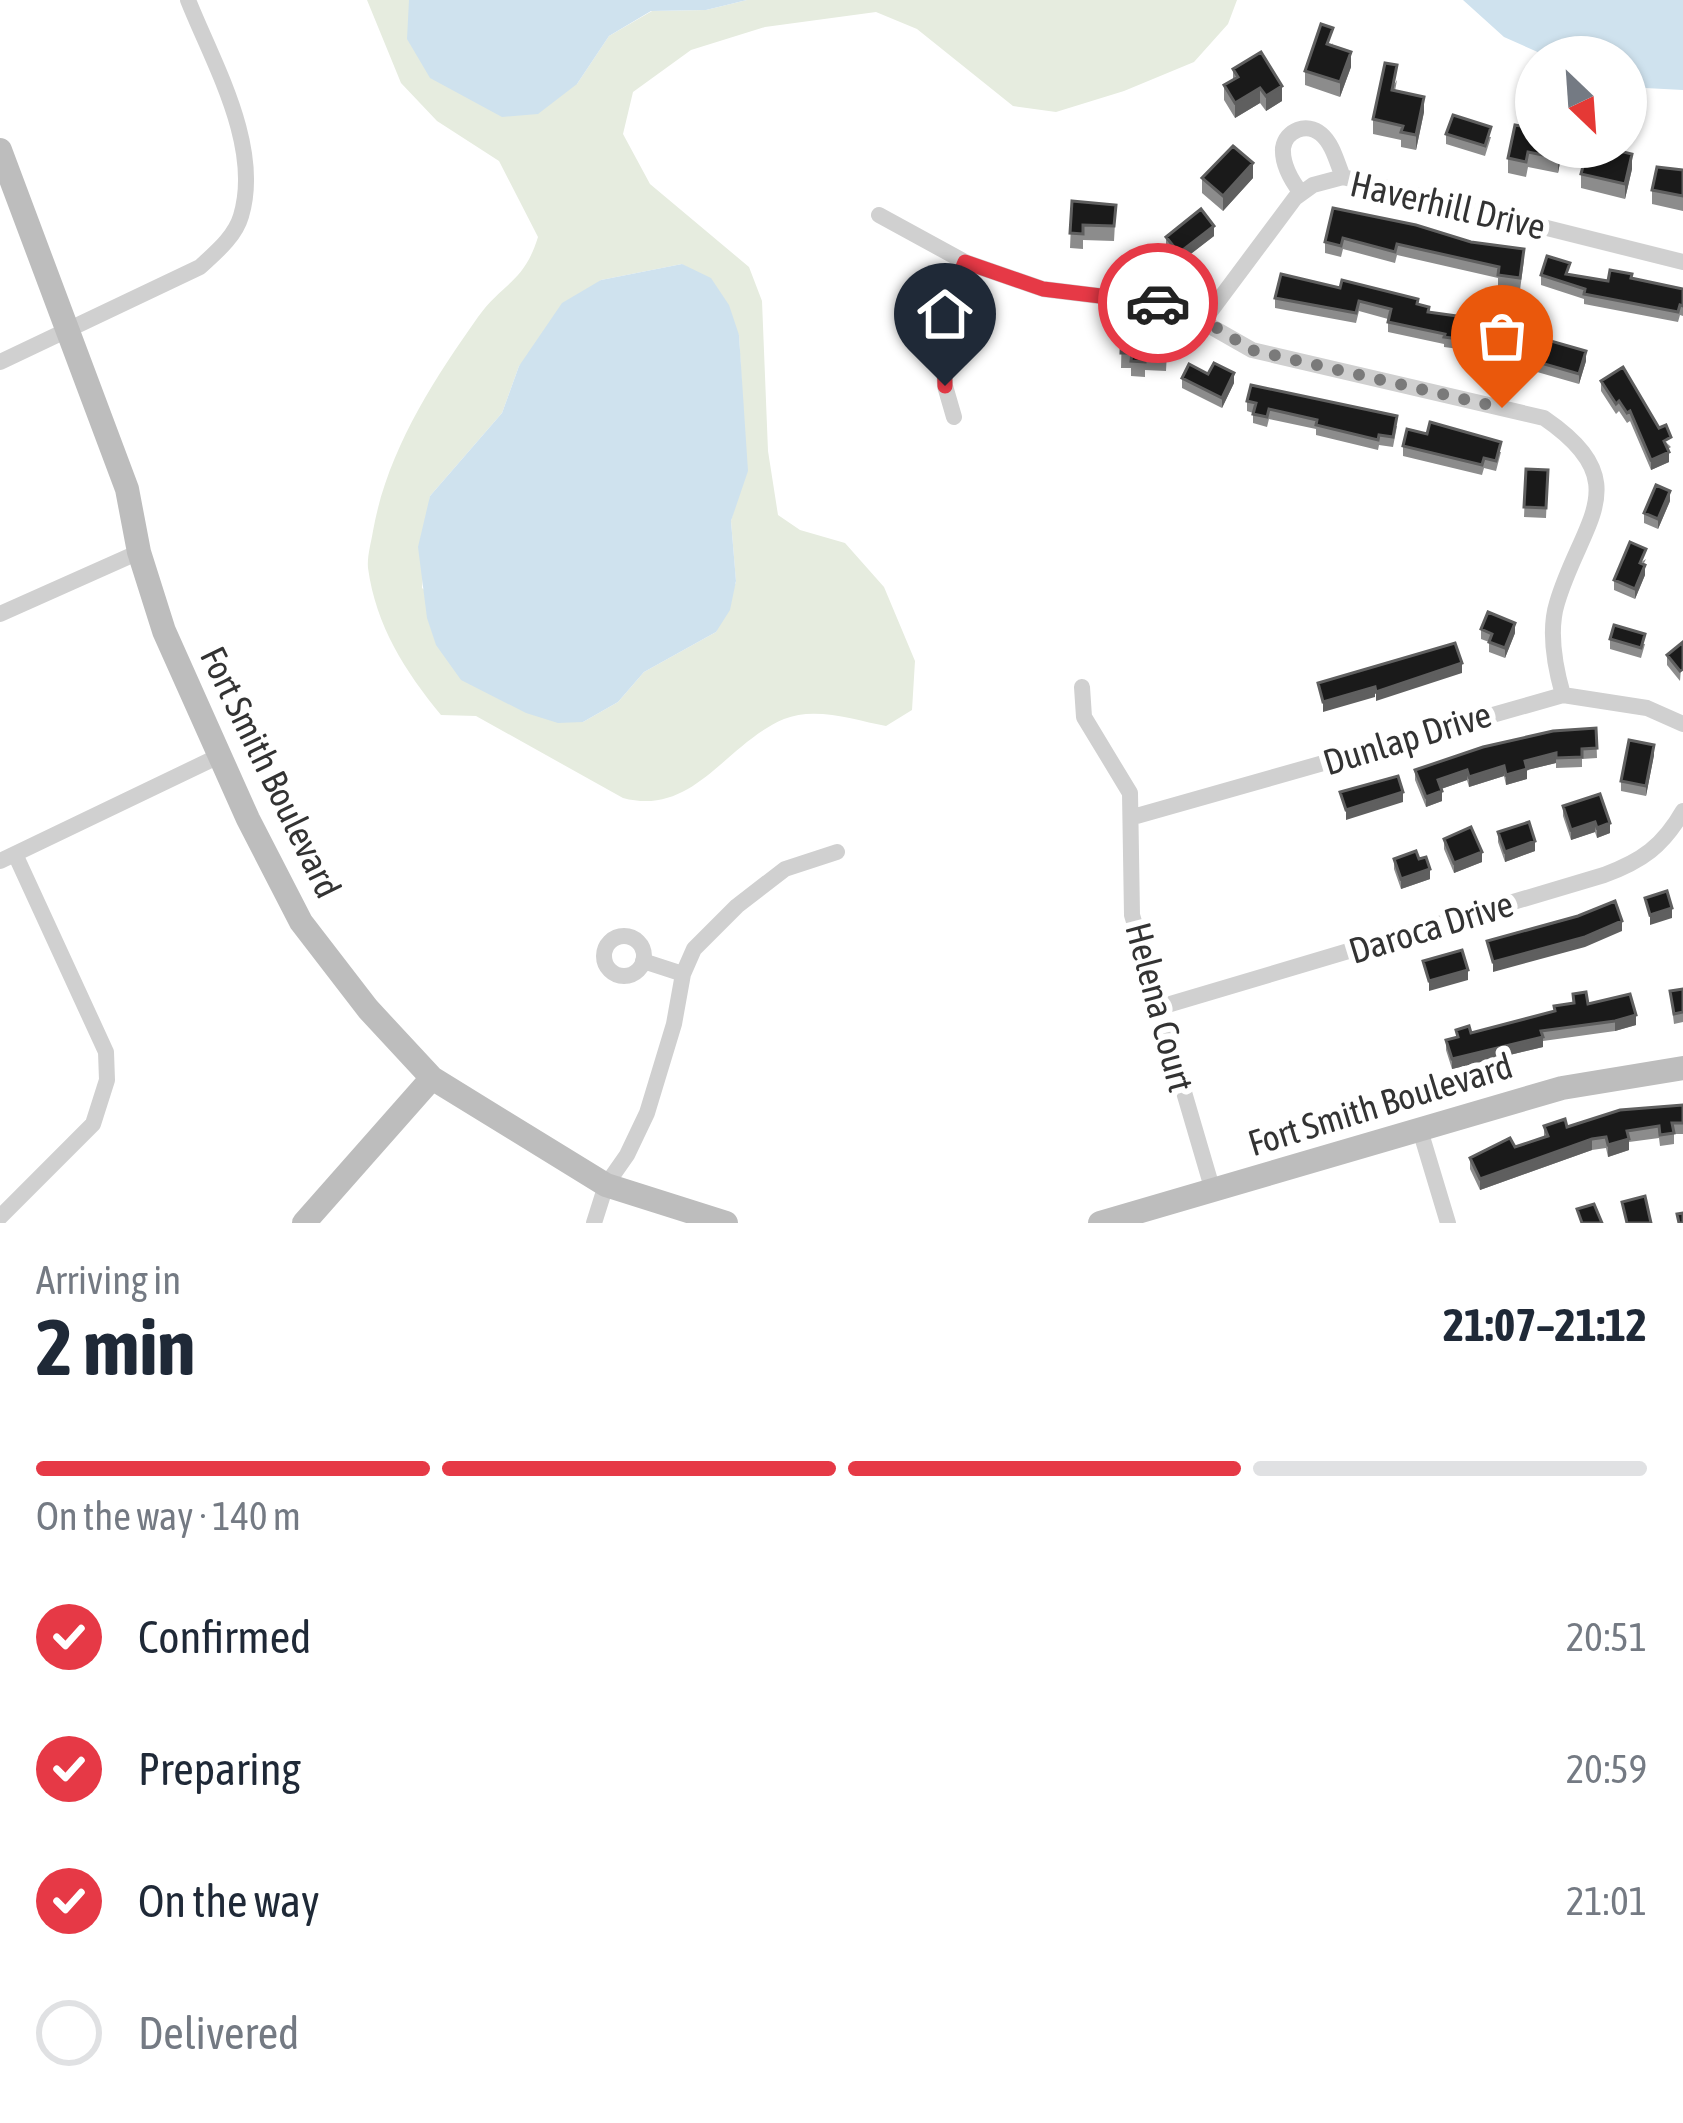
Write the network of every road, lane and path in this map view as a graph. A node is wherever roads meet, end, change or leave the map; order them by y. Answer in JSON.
{"nodes":[{"id":1,"x":188,"y":0,"type":"edge"},
{"id":2,"x":0,"y":151,"type":"edge"},
{"id":3,"x":1343,"y":177,"type":"junction"},
{"id":4,"x":1300,"y":193,"type":"junction"},
{"id":5,"x":879,"y":215,"type":"dead end"},
{"id":6,"x":965,"y":262,"type":"junction"},
{"id":7,"x":1683,"y":262,"type":"edge"},
{"id":8,"x":1204,"y":320,"type":"junction"},
{"id":9,"x":69,"y":330,"type":"junction"},
{"id":10,"x":0,"y":362,"type":"edge"},
{"id":11,"x":954,"y":417,"type":"dead end"},
{"id":12,"x":140,"y":552,"type":"junction"},
{"id":13,"x":0,"y":614,"type":"edge"},
{"id":14,"x":1082,"y":687,"type":"dead end"},
{"id":15,"x":1563,"y":695,"type":"junction"},
{"id":16,"x":1683,"y":724,"type":"edge"},
{"id":17,"x":219,"y":756,"type":"junction"},
{"id":18,"x":1683,"y":811,"type":"edge"},
{"id":19,"x":1132,"y":818,"type":"junction"},
{"id":20,"x":837,"y":852,"type":"dead end"},
{"id":21,"x":8,"y":858,"type":"edge"},
{"id":22,"x":643,"y":961,"type":"dead end"},
{"id":23,"x":683,"y":974,"type":"junction"},
{"id":24,"x":1157,"y":1008,"type":"junction"},
{"id":25,"x":1683,"y":1068,"type":"edge"},
{"id":26,"x":432,"y":1078,"type":"junction"},
{"id":27,"x":1420,"y":1130,"type":"junction"},
{"id":28,"x":606,"y":1185,"type":"junction"},
{"id":29,"x":1213,"y":1191,"type":"junction"},
{"id":30,"x":0,"y":1217,"type":"edge"},
{"id":31,"x":304,"y":1223,"type":"edge"},
{"id":32,"x":594,"y":1223,"type":"edge"},
{"id":33,"x":726,"y":1223,"type":"edge"},
{"id":34,"x":1100,"y":1223,"type":"edge"},
{"id":35,"x":1448,"y":1223,"type":"edge"}],
"edges":[{"from":1,"to":9,"type":"street"},
{"from":2,"to":9,"type":"street","name":"Fort Smith Boulevard"},
{"from":3,"to":4,"type":"street","name":"Haverhill Drive"},
{"from":3,"to":4,"type":"street"},
{"from":3,"to":7,"type":"street","name":"Haverhill Drive"},
{"from":4,"to":8,"type":"street","name":"Haverhill Drive"},
{"from":5,"to":6,"type":"street"},
{"from":6,"to":8,"type":"street"},
{"from":6,"to":11,"type":"street"},
{"from":8,"to":15,"type":"street"},
{"from":9,"to":10,"type":"street"},
{"from":9,"to":12,"type":"street","name":"Fort Smith Boulevard"},
{"from":12,"to":13,"type":"street"},
{"from":12,"to":17,"type":"street","name":"Fort Smith Boulevard"},
{"from":14,"to":19,"type":"street","name":"Helena Court"},
{"from":15,"to":16,"type":"street","name":"Dunlap Drive"},
{"from":15,"to":19,"type":"street","name":"Dunlap Drive"},
{"from":17,"to":21,"type":"street"},
{"from":17,"to":26,"type":"street","name":"Fort Smith Boulevard"},
{"from":18,"to":24,"type":"street","name":"Daroca Drive"},
{"from":19,"to":24,"type":"street","name":"Helena Court"},
{"from":20,"to":23,"type":"street"},
{"from":21,"to":30,"type":"street"},
{"from":22,"to":23,"type":"street"},
{"from":23,"to":28,"type":"street"},
{"from":24,"to":29,"type":"street","name":"Helena Court"},
{"from":25,"to":27,"type":"street","name":"Fort Smith Boulevard"},
{"from":26,"to":28,"type":"street","name":"Fort Smith Boulevard"},
{"from":26,"to":31,"type":"street"},
{"from":27,"to":29,"type":"street","name":"Fort Smith Boulevard"},
{"from":27,"to":35,"type":"street"},
{"from":28,"to":32,"type":"street"},
{"from":28,"to":33,"type":"street","name":"Fort Smith Boulevard"},
{"from":29,"to":34,"type":"street","name":"Fort Smith Boulevard"}]}
